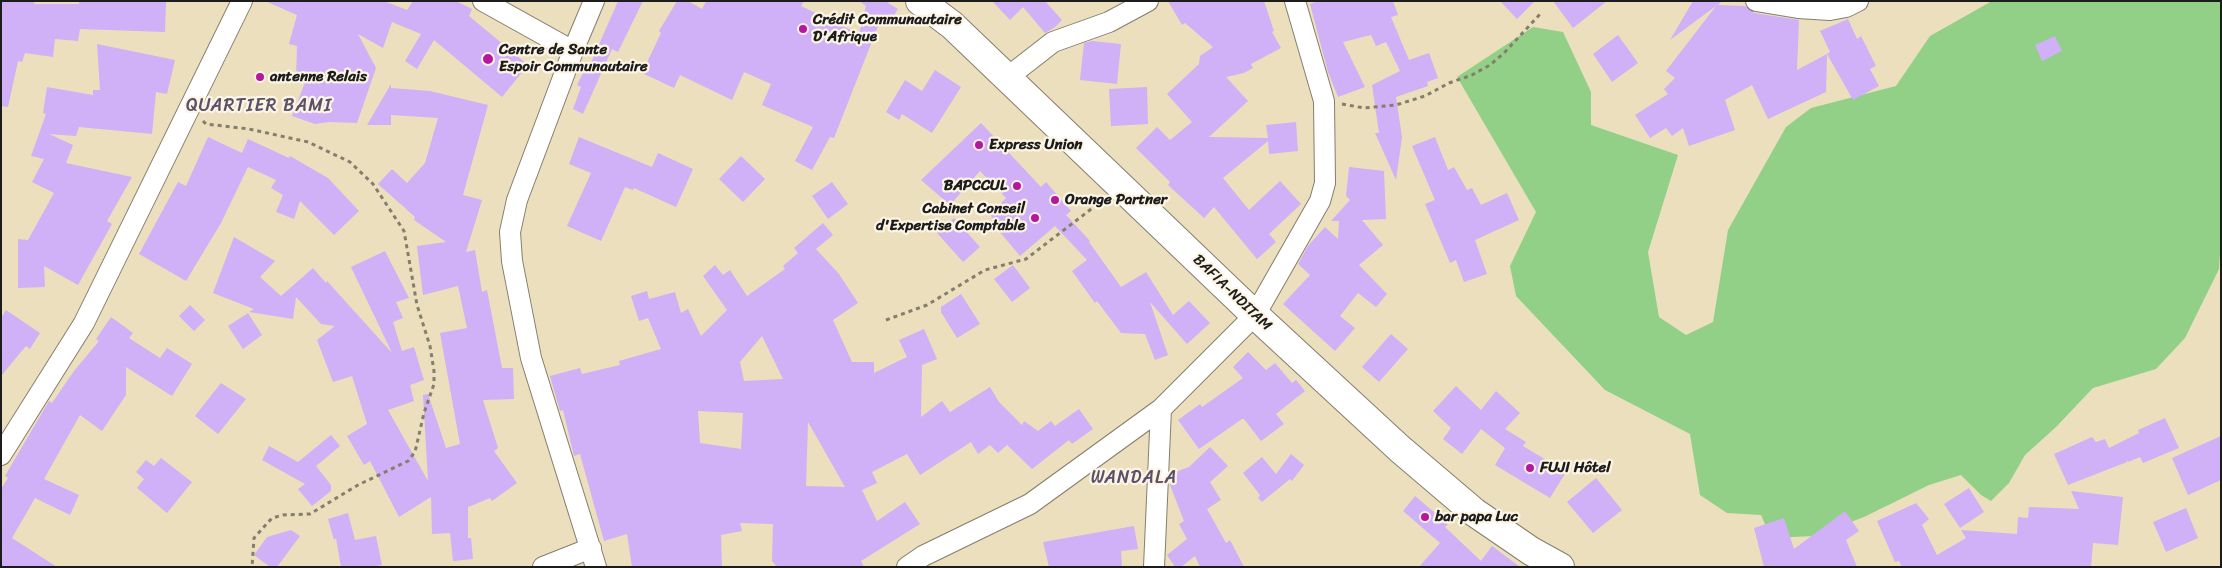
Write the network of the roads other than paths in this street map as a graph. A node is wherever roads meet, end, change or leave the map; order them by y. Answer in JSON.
{"nodes":[{"id":1,"x":242,"y":1,"type":"edge"},
{"id":2,"x":483,"y":1,"type":"edge"},
{"id":3,"x":594,"y":1,"type":"edge"},
{"id":4,"x":920,"y":1,"type":"edge"},
{"id":5,"x":1148,"y":1,"type":"edge"},
{"id":6,"x":1295,"y":1,"type":"edge"},
{"id":7,"x":1756,"y":1,"type":"edge"},
{"id":8,"x":1858,"y":1,"type":"edge"},
{"id":9,"x":573,"y":51,"type":"junction"},
{"id":10,"x":1008,"y":77,"type":"junction"},
{"id":11,"x":1254,"y":315,"type":"junction"},
{"id":12,"x":1161,"y":409,"type":"junction"},
{"id":13,"x":1,"y":454,"type":"edge"},
{"id":14,"x":593,"y":557,"type":"edge"},
{"id":15,"x":543,"y":567,"type":"edge"},
{"id":16,"x":907,"y":567,"type":"edge"},
{"id":17,"x":1154,"y":567,"type":"edge"},
{"id":18,"x":1560,"y":567,"type":"edge"}],
"edges":[{"from":1,"to":13,"type":"street"},
{"from":2,"to":9,"type":"street"},
{"from":3,"to":9,"type":"street"},
{"from":4,"to":10,"type":"main road","name":"BAFIA-NDITAM"},
{"from":5,"to":10,"type":"street"},
{"from":6,"to":11,"type":"street"},
{"from":7,"to":8,"type":"street"},
{"from":9,"to":14,"type":"street"},
{"from":10,"to":11,"type":"main road","name":"BAFIA-NDITAM"},
{"from":11,"to":12,"type":"street"},
{"from":11,"to":18,"type":"main road","name":"BAFIA-NDITAM"},
{"from":12,"to":16,"type":"street"},
{"from":12,"to":17,"type":"street"},
{"from":14,"to":15,"type":"street"}]}
